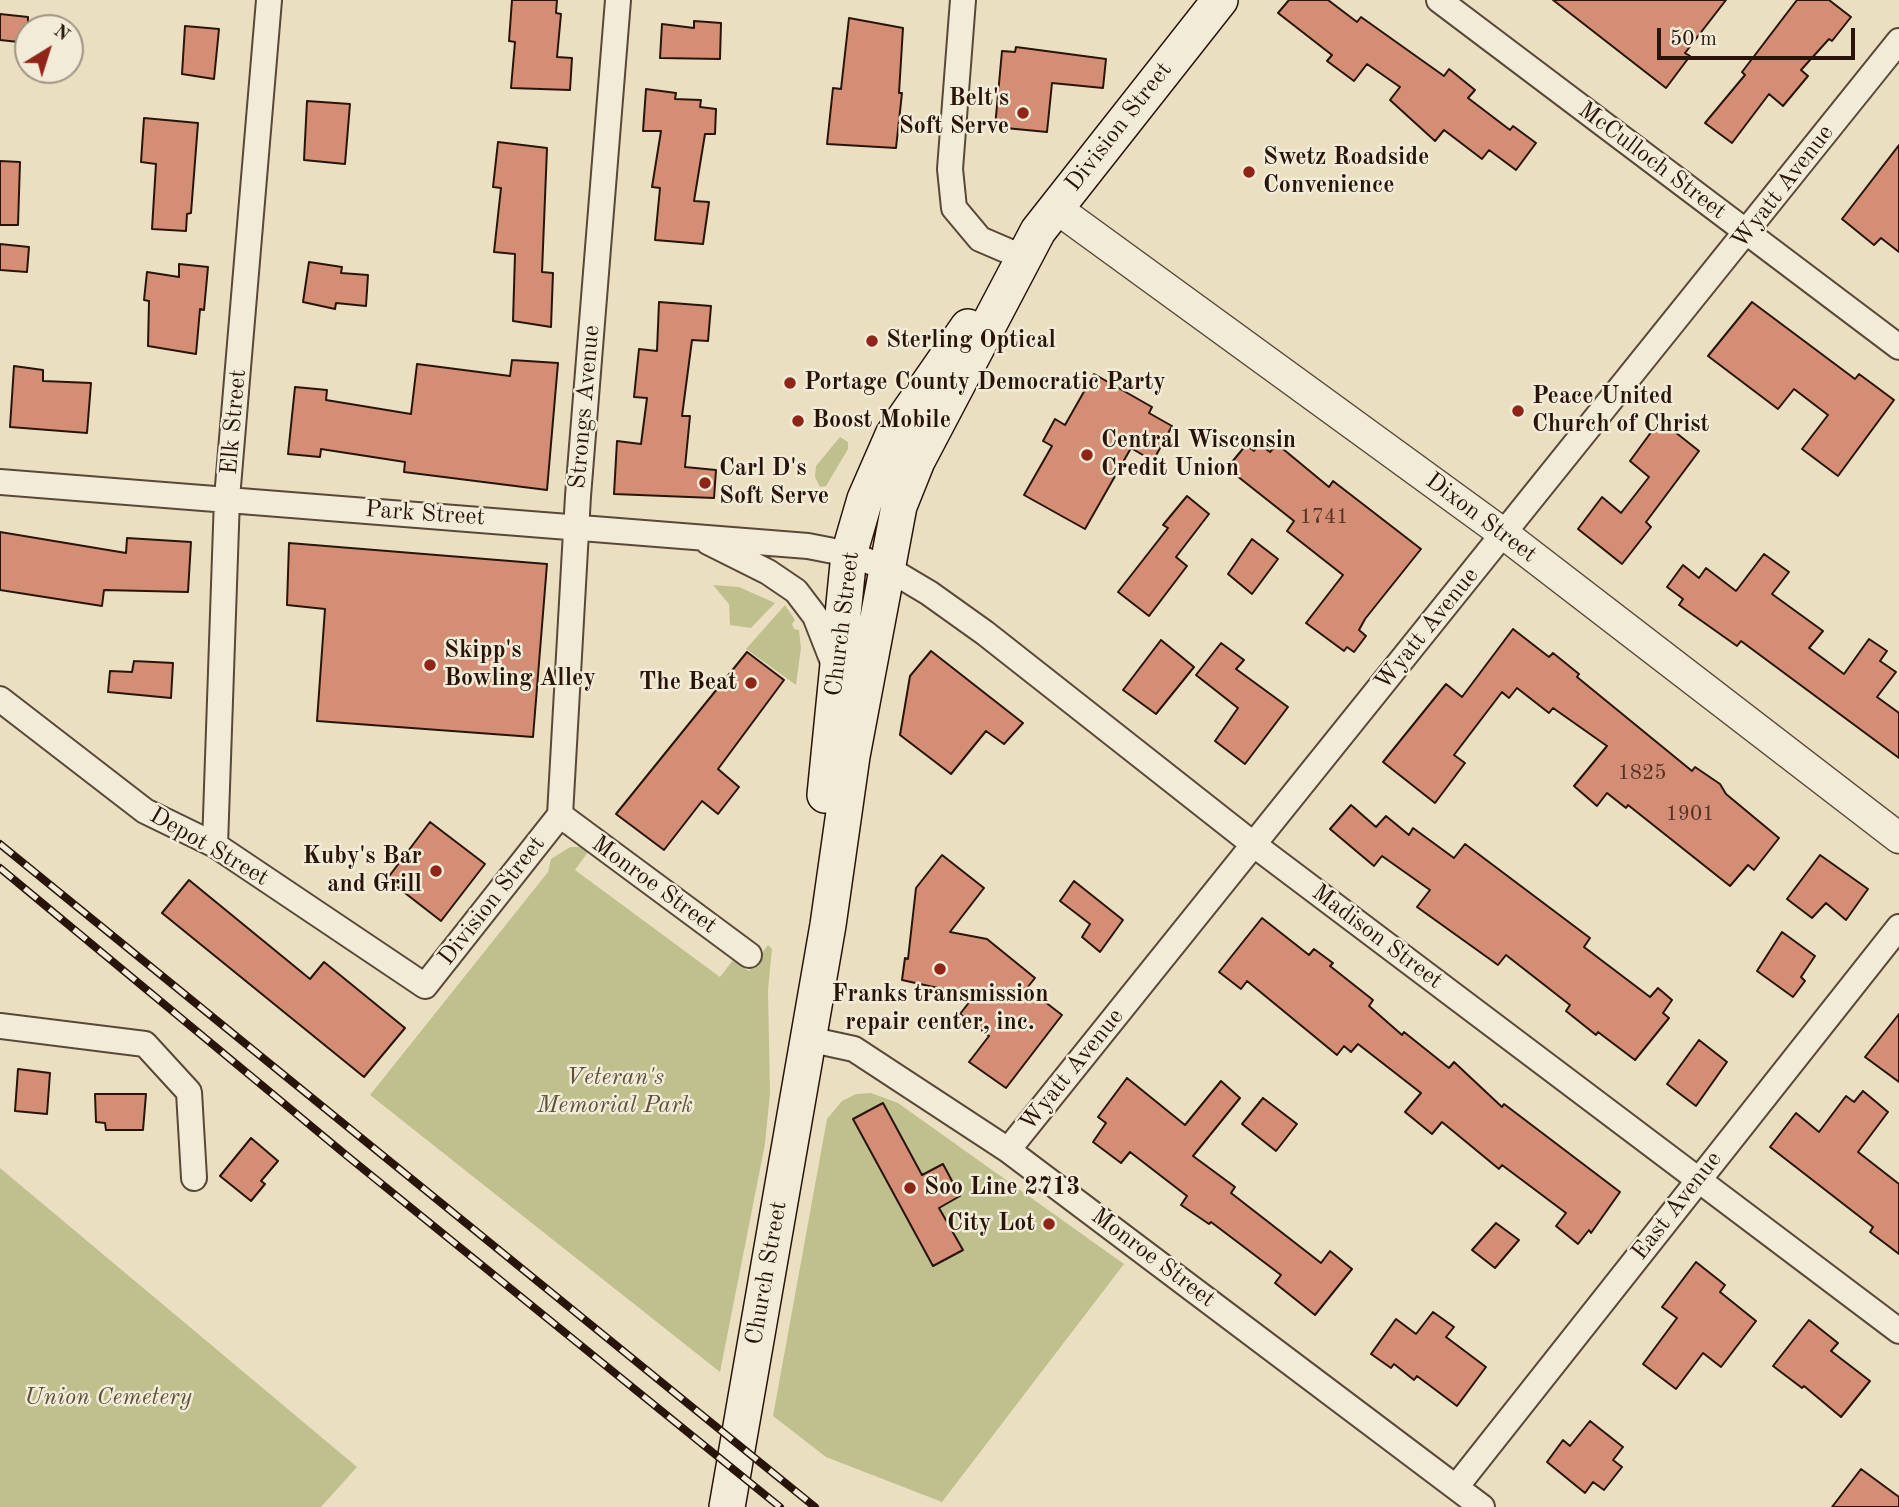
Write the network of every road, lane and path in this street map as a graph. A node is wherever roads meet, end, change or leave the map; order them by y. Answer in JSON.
{"nodes":[{"id":1,"x":269,"y":0,"type":"edge"},
{"id":2,"x":618,"y":0,"type":"edge"},
{"id":3,"x":962,"y":0,"type":"edge"},
{"id":4,"x":1220,"y":0,"type":"edge"},
{"id":5,"x":1439,"y":0,"type":"edge"},
{"id":6,"x":1899,"y":41,"type":"edge"},
{"id":7,"x":1056,"y":208,"type":"junction"},
{"id":8,"x":1748,"y":233,"type":"junction"},
{"id":9,"x":1022,"y":257,"type":"junction"},
{"id":10,"x":1899,"y":347,"type":"edge"},
{"id":11,"x":0,"y":482,"type":"edge"},
{"id":12,"x":227,"y":498,"type":"junction"},
{"id":13,"x":576,"y":525,"type":"junction"},
{"id":14,"x":1504,"y":534,"type":"junction"},
{"id":15,"x":695,"y":535,"type":"junction"},
{"id":16,"x":849,"y":554,"type":"junction"},
{"id":17,"x":887,"y":568,"type":"junction"},
{"id":18,"x":836,"y":670,"type":"junction"},
{"id":19,"x":0,"y":699,"type":"edge"},
{"id":20,"x":560,"y":815,"type":"junction"},
{"id":21,"x":1899,"y":838,"type":"edge"},
{"id":22,"x":1253,"y":844,"type":"junction"},
{"id":23,"x":215,"y":845,"type":"junction"},
{"id":24,"x":1899,"y":927,"type":"edge"},
{"id":25,"x":749,"y":955,"type":"dead end"},
{"id":26,"x":425,"y":986,"type":"joint"},
{"id":27,"x":0,"y":1026,"type":"edge"},
{"id":28,"x":808,"y":1039,"type":"junction"},
{"id":29,"x":1008,"y":1150,"type":"junction"},
{"id":30,"x":194,"y":1178,"type":"dead end"},
{"id":31,"x":1699,"y":1179,"type":"junction"},
{"id":32,"x":1899,"y":1331,"type":"edge"},
{"id":33,"x":1456,"y":1487,"type":"junction"},
{"id":34,"x":727,"y":1507,"type":"edge"},
{"id":35,"x":1482,"y":1507,"type":"edge"}],
"edges":[{"from":1,"to":12,"type":"street","name":"Elk Street"},
{"from":2,"to":13,"type":"street","name":"Strongs Avenue"},
{"from":3,"to":9,"type":"street"},
{"from":4,"to":7,"type":"main road","name":"Division Street"},
{"from":5,"to":8,"type":"street","name":"McCulloch Street"},
{"from":6,"to":8,"type":"street","name":"Wyatt Avenue"},
{"from":7,"to":9,"type":"main road","name":"Division Street"},
{"from":7,"to":14,"type":"street","name":"Dixon Street"},
{"from":8,"to":10,"type":"street","name":"McCulloch Street"},
{"from":8,"to":14,"type":"street","name":"Wyatt Avenue"},
{"from":9,"to":16,"type":"main road","name":"Church Street"},
{"from":9,"to":17,"type":"main road","name":"Church Street"},
{"from":11,"to":12,"type":"street","name":"Park Street"},
{"from":12,"to":13,"type":"street","name":"Park Street"},
{"from":12,"to":23,"type":"street","name":"Elk Street"},
{"from":13,"to":15,"type":"street","name":"Park Street"},
{"from":13,"to":20,"type":"street","name":"Strongs Avenue"},
{"from":14,"to":21,"type":"street","name":"Dixon Street"},
{"from":14,"to":22,"type":"street","name":"Wyatt Avenue"},
{"from":15,"to":16,"type":"street","name":"Park Street"},
{"from":15,"to":18,"type":"street"},
{"from":16,"to":17,"type":"street","name":"Madison Street"},
{"from":16,"to":18,"type":"main road","name":"Church Street"},
{"from":17,"to":22,"type":"street","name":"Madison Street"},
{"from":17,"to":28,"type":"main road","name":"Church Street"},
{"from":18,"to":28,"type":"main road","name":"Church Street"},
{"from":19,"to":23,"type":"street","name":"Depot Street"},
{"from":20,"to":25,"type":"street","name":"Monroe Street"},
{"from":20,"to":26,"type":"street","name":"Division Street"},
{"from":22,"to":29,"type":"street","name":"Wyatt Avenue"},
{"from":22,"to":31,"type":"street","name":"Madison Street"},
{"from":23,"to":26,"type":"street","name":"Depot Street"},
{"from":24,"to":31,"type":"street","name":"East Avenue"},
{"from":27,"to":30,"type":"street"},
{"from":28,"to":29,"type":"street","name":"Monroe Street"},
{"from":28,"to":34,"type":"main road","name":"Church Street"},
{"from":29,"to":33,"type":"street","name":"Monroe Street"},
{"from":31,"to":32,"type":"street","name":"Madison Street"},
{"from":31,"to":33,"type":"street","name":"East Avenue"},
{"from":33,"to":35,"type":"street","name":"Monroe Street"}]}
